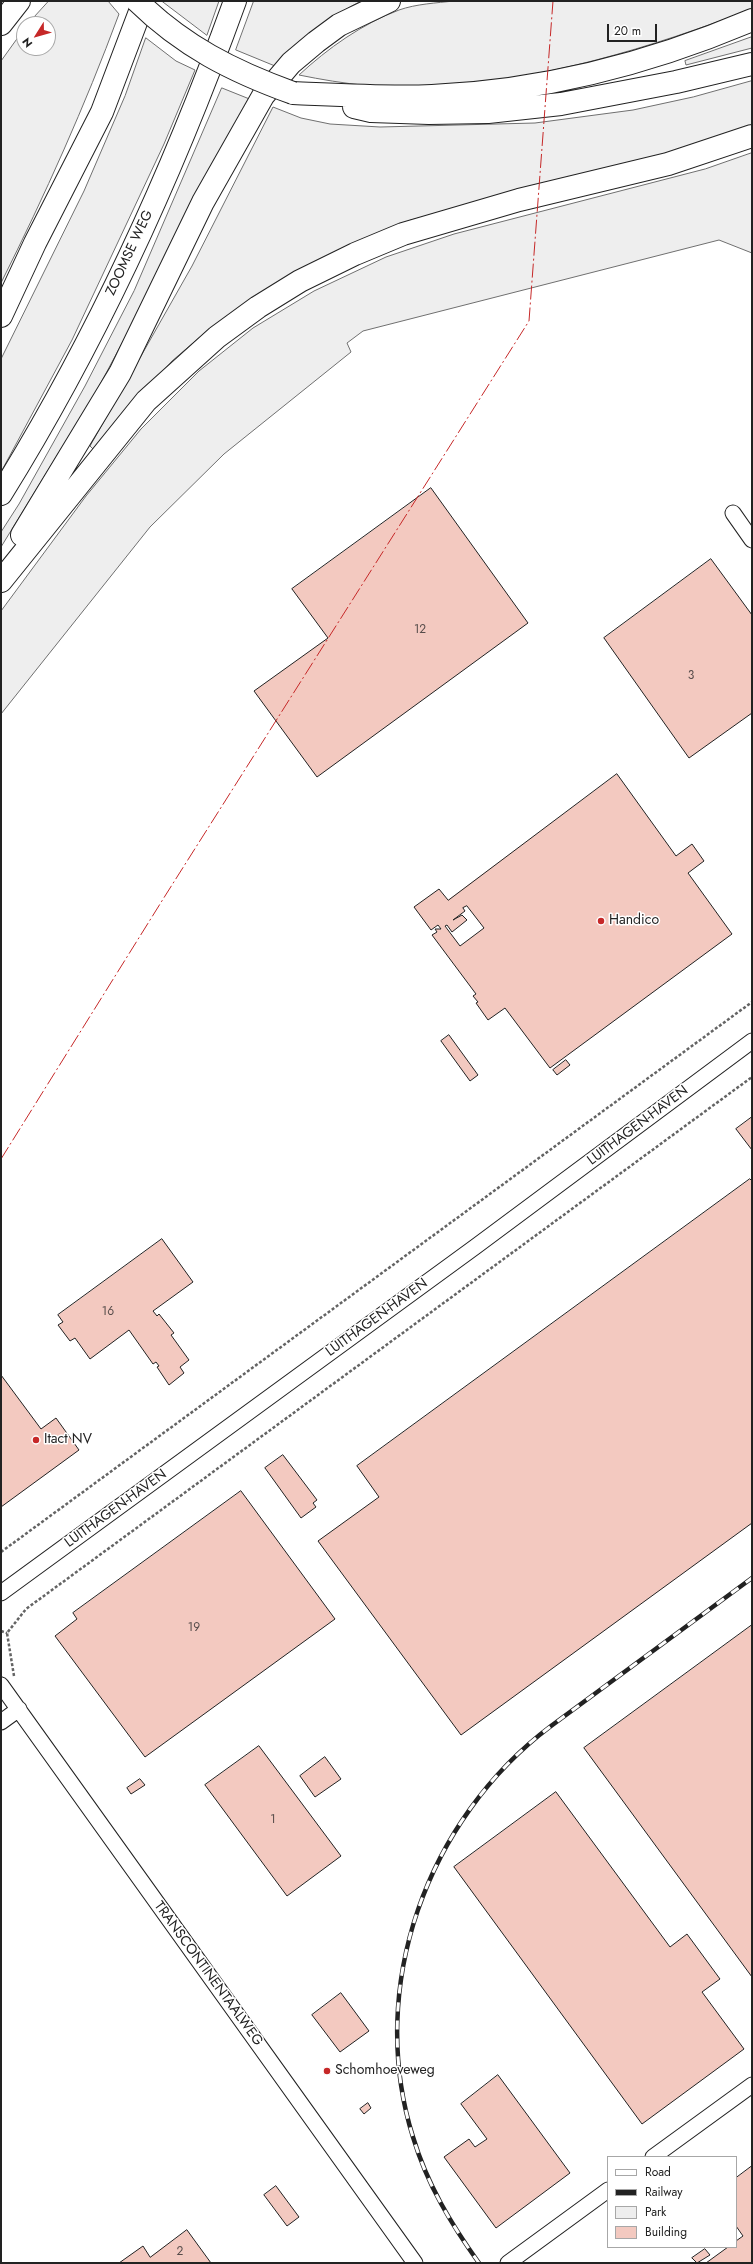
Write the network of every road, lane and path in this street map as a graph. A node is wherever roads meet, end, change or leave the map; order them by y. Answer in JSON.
{"nodes":[{"id":1,"x":137,"y":1,"type":"edge"},
{"id":2,"x":144,"y":1,"type":"edge"},
{"id":3,"x":235,"y":1,"type":"edge"},
{"id":4,"x":388,"y":1,"type":"edge"},
{"id":5,"x":752,"y":20,"type":"edge"},
{"id":6,"x":752,"y":64,"type":"edge"},
{"id":7,"x":370,"y":104,"type":"junction"},
{"id":8,"x":752,"y":136,"type":"edge"},
{"id":9,"x":1,"y":316,"type":"edge"},
{"id":10,"x":1,"y":494,"type":"edge"},
{"id":11,"x":733,"y":513,"type":"dead end"},
{"id":12,"x":752,"y":540,"type":"edge"},
{"id":13,"x":1,"y":568,"type":"edge"},
{"id":14,"x":1,"y":582,"type":"edge"},
{"id":15,"x":752,"y":1002,"type":"edge"},
{"id":16,"x":752,"y":1041,"type":"edge"},
{"id":17,"x":752,"y":1077,"type":"edge"},
{"id":18,"x":1,"y":1552,"type":"edge"},
{"id":19,"x":1,"y":1593,"type":"edge"},
{"id":20,"x":1,"y":1631,"type":"edge"},
{"id":21,"x":7,"y":1633,"type":"junction"},
{"id":22,"x":8,"y":1682,"type":"edge"},
{"id":23,"x":19,"y":1709,"type":"junction"},
{"id":24,"x":1,"y":1722,"type":"edge"},
{"id":25,"x":752,"y":2085,"type":"edge"},
{"id":26,"x":655,"y":2156,"type":"edge"},
{"id":27,"x":607,"y":2191,"type":"edge"},
{"id":28,"x":415,"y":2263,"type":"edge"},
{"id":29,"x":508,"y":2263,"type":"edge"}],
"edges":[{"from":1,"to":7,"type":"highway","bridge":true},
{"from":2,"to":9,"type":"highway"},
{"from":3,"to":10,"type":"highway","name":"ZOOMSE WEG"},
{"from":4,"to":13,"type":"highway"},
{"from":5,"to":7,"type":"highway"},
{"from":6,"to":7,"type":"highway"},
{"from":8,"to":14,"type":"highway"},
{"from":11,"to":12,"type":"street"},
{"from":15,"to":18,"type":"path"},
{"from":16,"to":19,"type":"street","name":"LUITHAGEN-HAVEN"},
{"from":17,"to":21,"type":"path"},
{"from":20,"to":21,"type":"path"},
{"from":21,"to":22,"type":"path"},
{"from":22,"to":23,"type":"street","name":"TRANSCONTINENTAALWEG"},
{"from":23,"to":24,"type":"street"},
{"from":23,"to":28,"type":"street","name":"TRANSCONTINENTAALWEG"},
{"from":25,"to":26,"type":"street"},
{"from":27,"to":29,"type":"street"}]}
